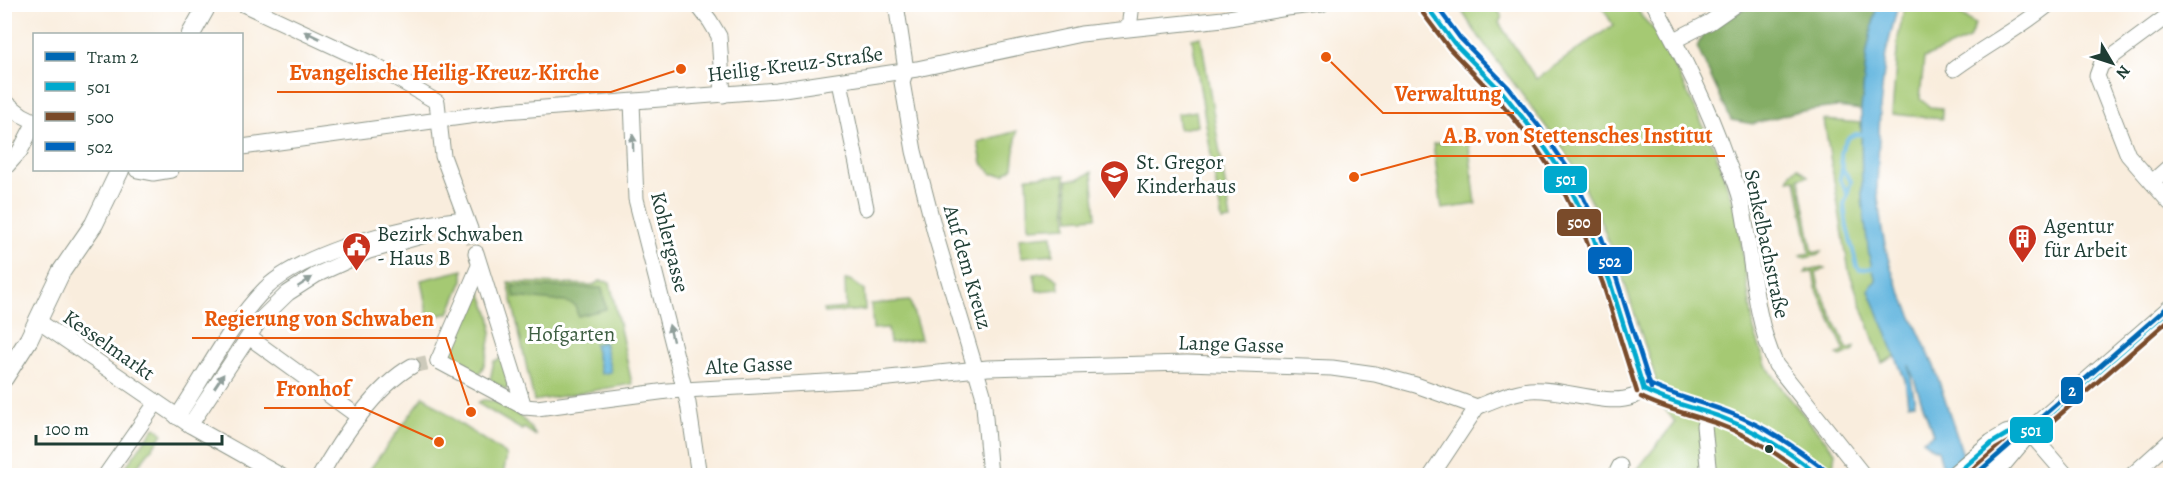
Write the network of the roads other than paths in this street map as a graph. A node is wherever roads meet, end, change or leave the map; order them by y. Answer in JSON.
{"nodes":[{"id":1,"x":208,"y":4,"type":"edge"},
{"id":2,"x":243,"y":4,"type":"edge"},
{"id":3,"x":698,"y":4,"type":"edge"},
{"id":4,"x":896,"y":4,"type":"edge"},
{"id":5,"x":1132,"y":4,"type":"edge"},
{"id":6,"x":1322,"y":4,"type":"edge"},
{"id":7,"x":1425,"y":4,"type":"edge"},
{"id":8,"x":1654,"y":4,"type":"edge"},
{"id":9,"x":1737,"y":4,"type":"edge"},
{"id":10,"x":2049,"y":4,"type":"edge"},
{"id":11,"x":1214,"y":12,"type":"edge"},
{"id":12,"x":2170,"y":14,"type":"edge"},
{"id":13,"x":1129,"y":28,"type":"junction"},
{"id":14,"x":192,"y":33,"type":"edge"},
{"id":15,"x":1675,"y":40,"type":"junction"},
{"id":16,"x":1954,"y":69,"type":"dead end"},
{"id":17,"x":906,"y":70,"type":"junction"},
{"id":18,"x":840,"y":82,"type":"junction"},
{"id":19,"x":723,"y":95,"type":"junction"},
{"id":20,"x":4,"y":101,"type":"edge"},
{"id":21,"x":632,"y":102,"type":"junction"},
{"id":22,"x":438,"y":119,"type":"junction"},
{"id":23,"x":33,"y":122,"type":"edge"},
{"id":24,"x":33,"y":125,"type":"edge"},
{"id":25,"x":243,"y":147,"type":"edge"},
{"id":26,"x":2170,"y":166,"type":"edge"},
{"id":27,"x":4,"y":169,"type":"edge"},
{"id":28,"x":120,"y":171,"type":"edge"},
{"id":29,"x":143,"y":171,"type":"edge"},
{"id":30,"x":165,"y":171,"type":"edge"},
{"id":31,"x":2152,"y":182,"type":"junction"},
{"id":32,"x":2170,"y":202,"type":"edge"},
{"id":33,"x":866,"y":208,"type":"dead end"},
{"id":34,"x":468,"y":224,"type":"junction"},
{"id":35,"x":2170,"y":309,"type":"edge"},
{"id":36,"x":38,"y":321,"type":"junction"},
{"id":37,"x":249,"y":337,"type":"junction"},
{"id":38,"x":412,"y":366,"type":"tunnel mouth"},
{"id":39,"x":977,"y":369,"type":"junction"},
{"id":40,"x":4,"y":378,"type":"edge"},
{"id":41,"x":685,"y":390,"type":"junction"},
{"id":42,"x":1644,"y":390,"type":"junction"},
{"id":43,"x":156,"y":403,"type":"junction"},
{"id":44,"x":524,"y":407,"type":"junction"},
{"id":45,"x":1477,"y":407,"type":"junction"},
{"id":46,"x":1708,"y":413,"type":"junction"},
{"id":47,"x":359,"y":417,"type":"junction"},
{"id":48,"x":183,"y":421,"type":"junction"},
{"id":49,"x":2029,"y":432,"type":"junction"},
{"id":50,"x":2170,"y":441,"type":"edge"},
{"id":51,"x":1959,"y":471,"type":"edge"},
{"id":52,"x":105,"y":476,"type":"edge"},
{"id":53,"x":281,"y":476,"type":"edge"},
{"id":54,"x":320,"y":476,"type":"edge"},
{"id":55,"x":699,"y":476,"type":"edge"},
{"id":56,"x":990,"y":476,"type":"edge"},
{"id":57,"x":1431,"y":476,"type":"edge"},
{"id":58,"x":1709,"y":476,"type":"edge"},
{"id":59,"x":1820,"y":476,"type":"edge"},
{"id":60,"x":1864,"y":476,"type":"edge"},
{"id":61,"x":1990,"y":476,"type":"edge"},
{"id":62,"x":2067,"y":476,"type":"edge"},
{"id":63,"x":2131,"y":476,"type":"edge"}],
"edges":[{"from":1,"to":14,"type":"street"},
{"from":22,"to":2,"type":"street","one_way":true},
{"from":3,"to":19,"type":"street"},
{"from":4,"to":17,"type":"street","name":"Auf dem Kreuz"},
{"from":5,"to":13,"type":"street"},
{"from":6,"to":11,"type":"street","name":"Heilig-Kreuz-Straße"},
{"from":7,"to":42,"type":"street"},
{"from":8,"to":15,"type":"street","name":"Senkelbachstraße"},
{"from":9,"to":15,"type":"street"},
{"from":10,"to":16,"type":"street"},
{"from":11,"to":13,"type":"street","name":"Heilig-Kreuz-Straße"},
{"from":12,"to":31,"type":"street"},
{"from":13,"to":17,"type":"street","name":"Heilig-Kreuz-Straße"},
{"from":15,"to":60,"type":"street","name":"Senkelbachstraße"},
{"from":17,"to":18,"type":"street","name":"Heilig-Kreuz-Straße"},
{"from":17,"to":39,"type":"street","name":"Auf dem Kreuz"},
{"from":18,"to":19,"type":"street","name":"Heilig-Kreuz-Straße"},
{"from":18,"to":33,"type":"street"},
{"from":19,"to":21,"type":"street","name":"Heilig-Kreuz-Straße"},
{"from":20,"to":23,"type":"street"},
{"from":21,"to":22,"type":"street","name":"Heilig-Kreuz-Straße"},
{"from":41,"to":21,"type":"street","name":"Kohlergasse","one_way":true},
{"from":22,"to":25,"type":"street","name":"Heilig-Kreuz-Straße"},
{"from":22,"to":34,"type":"street"},
{"from":24,"to":27,"type":"street"},
{"from":26,"to":31,"type":"street"},
{"from":28,"to":36,"type":"street"},
{"from":29,"to":30,"type":"street"},
{"from":31,"to":32,"type":"street"},
{"from":37,"to":34,"type":"street","one_way":true},
{"from":34,"to":48,"type":"street"},
{"from":35,"to":49,"type":"street"},
{"from":36,"to":40,"type":"street"},
{"from":36,"to":43,"type":"street","name":"Kesselmarkt"},
{"from":37,"to":47,"type":"street"},
{"from":48,"to":37,"type":"street","one_way":true},
{"from":38,"to":47,"type":"street"},
{"from":39,"to":41,"type":"street","name":"Alte Gasse"},
{"from":39,"to":45,"type":"street","name":"Lange Gasse"},
{"from":39,"to":56,"type":"street","name":"Auf dem Kreuz"},
{"from":41,"to":44,"type":"street","name":"Alte Gasse"},
{"from":41,"to":55,"type":"street","name":"Kohlergasse"},
{"from":42,"to":45,"type":"street"},
{"from":42,"to":46,"type":"street"},
{"from":43,"to":48,"type":"street","name":"Kesselmarkt"},
{"from":43,"to":52,"type":"street"},
{"from":44,"to":44,"type":"street"},
{"from":45,"to":57,"type":"street"},
{"from":46,"to":58,"type":"street"},
{"from":46,"to":59,"type":"street"},
{"from":47,"to":54,"type":"street"},
{"from":48,"to":53,"type":"street","name":"Kesselmarkt"},
{"from":49,"to":51,"type":"street"},
{"from":49,"to":61,"type":"street"},
{"from":49,"to":62,"type":"street"},
{"from":50,"to":63,"type":"street"}]}
